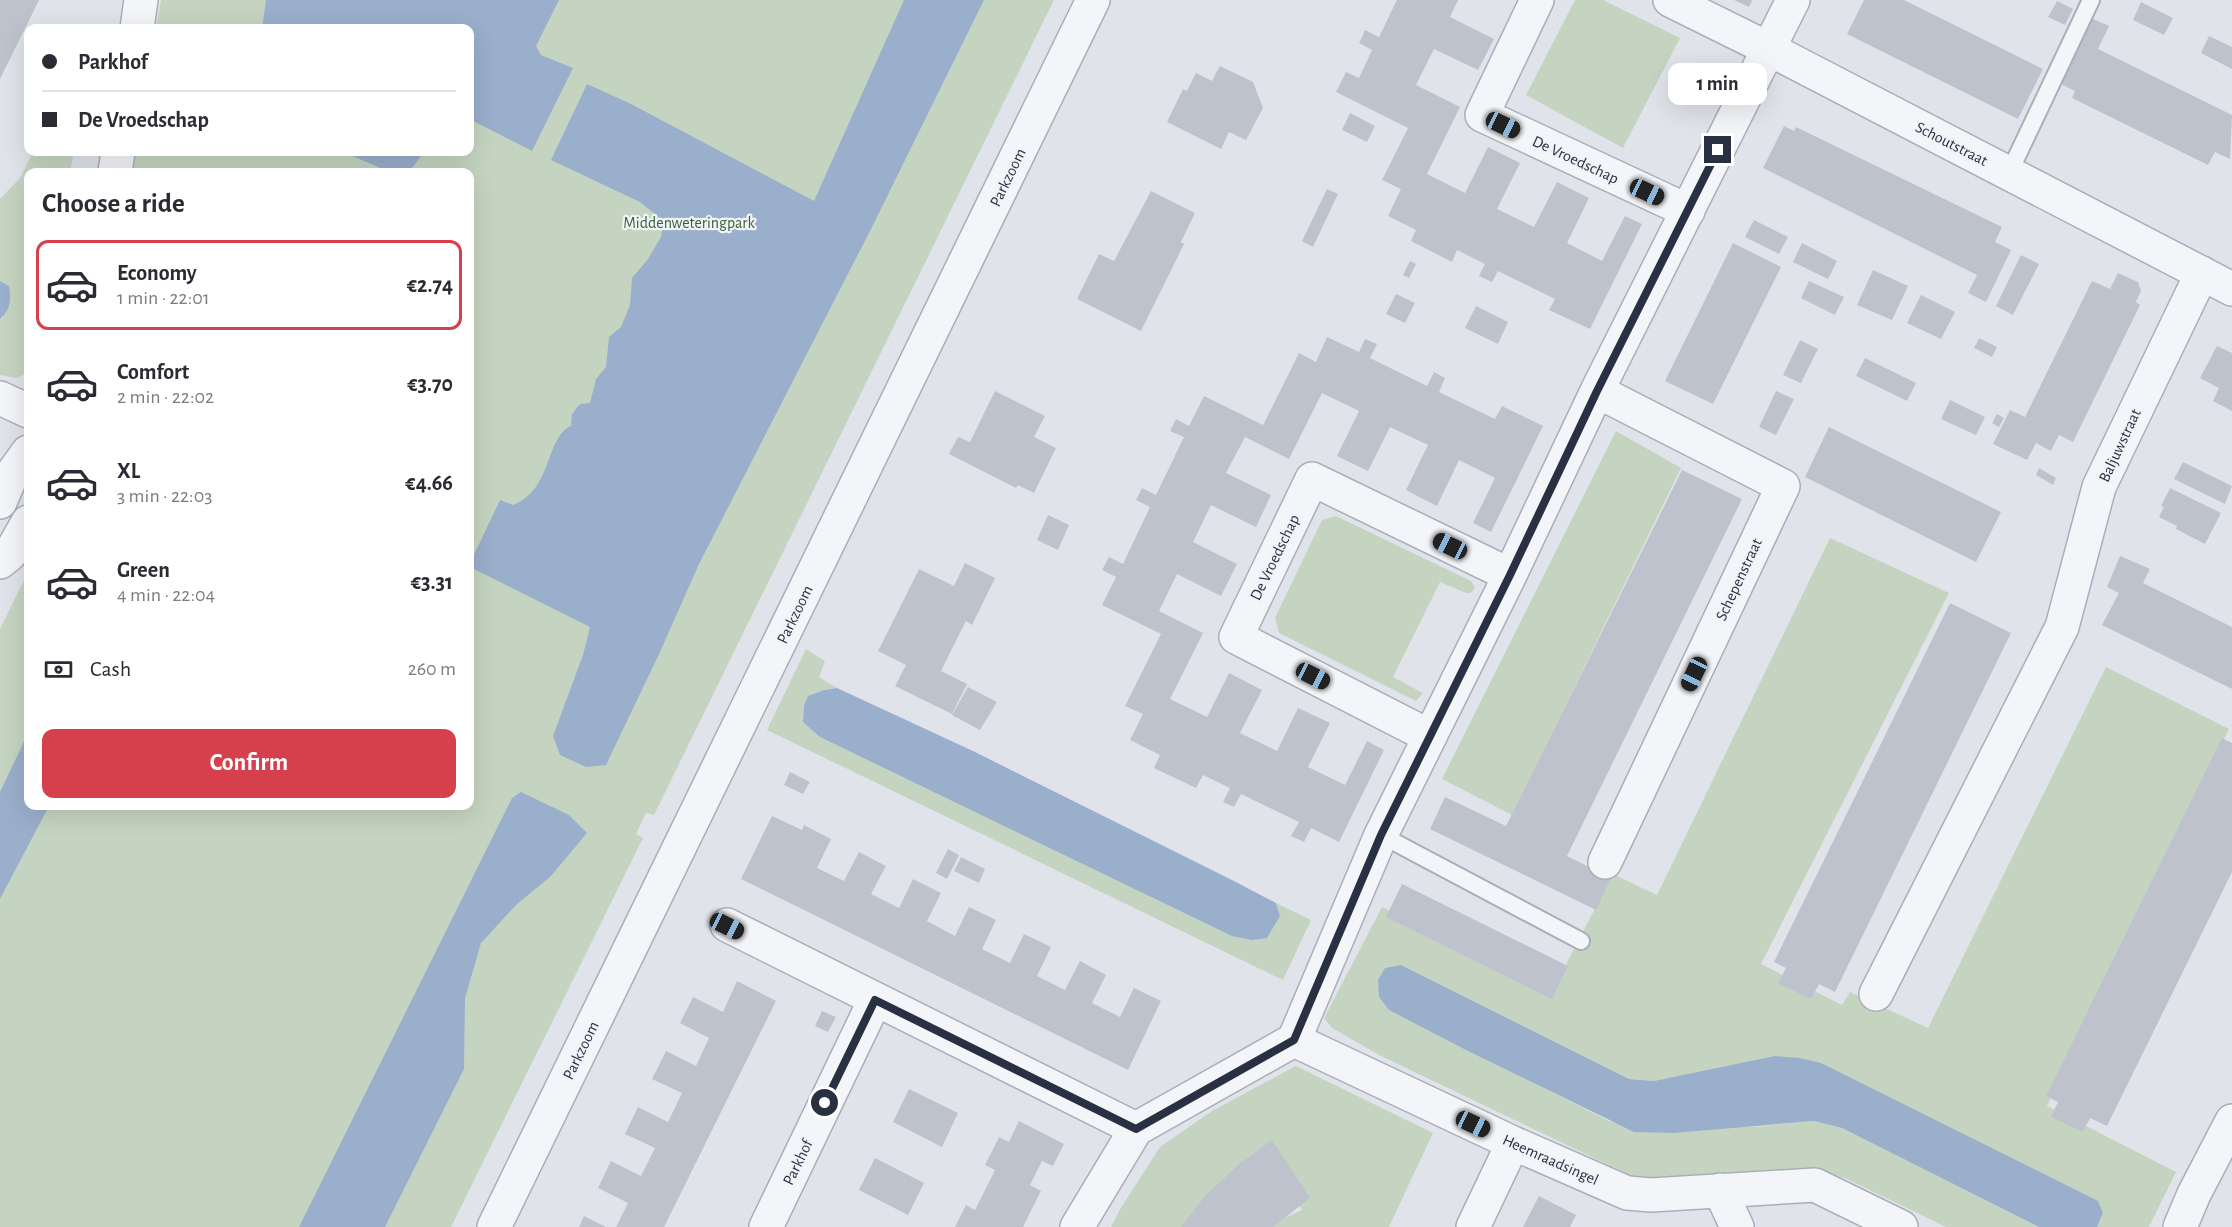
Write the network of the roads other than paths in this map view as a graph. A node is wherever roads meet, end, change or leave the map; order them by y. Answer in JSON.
{"nodes":[{"id":1,"x":141,"y":0,"type":"edge"},
{"id":2,"x":1093,"y":0,"type":"edge"},
{"id":3,"x":1537,"y":0,"type":"edge"},
{"id":4,"x":1670,"y":0,"type":"edge"},
{"id":5,"x":1793,"y":0,"type":"edge"},
{"id":6,"x":2091,"y":0,"type":"edge"},
{"id":7,"x":138,"y":24,"type":"edge"},
{"id":8,"x":1768,"y":49,"type":"junction"},
{"id":9,"x":2009,"y":173,"type":"junction"},
{"id":10,"x":1688,"y":211,"type":"junction"},
{"id":11,"x":2202,"y":273,"type":"junction"},
{"id":12,"x":2232,"y":289,"type":"edge"},
{"id":13,"x":1597,"y":391,"type":"junction"},
{"id":14,"x":0,"y":398,"type":"edge"},
{"id":15,"x":24,"y":409,"type":"edge"},
{"id":16,"x":24,"y":458,"type":"edge"},
{"id":17,"x":0,"y":502,"type":"edge"},
{"id":18,"x":24,"y":529,"type":"edge"},
{"id":19,"x":0,"y":562,"type":"edge"},
{"id":20,"x":1510,"y":575,"type":"junction"},
{"id":21,"x":1429,"y":736,"type":"junction"},
{"id":22,"x":1381,"y":835,"type":"junction"},
{"id":23,"x":1605,"y":862,"type":"dead end"},
{"id":24,"x":727,"y":926,"type":"dead end"},
{"id":25,"x":1581,"y":941,"type":"dead end"},
{"id":26,"x":1876,"y":994,"type":"dead end"},
{"id":27,"x":875,"y":1000,"type":"junction"},
{"id":28,"x":1294,"y":1040,"type":"junction"},
{"id":29,"x":2232,"y":1121,"type":"edge"},
{"id":30,"x":1136,"y":1129,"type":"junction"},
{"id":31,"x":1513,"y":1143,"type":"junction"},
{"id":32,"x":1720,"y":1190,"type":"junction"},
{"id":33,"x":494,"y":1227,"type":"edge"},
{"id":34,"x":766,"y":1227,"type":"edge"},
{"id":35,"x":1077,"y":1227,"type":"edge"},
{"id":36,"x":1473,"y":1227,"type":"edge"},
{"id":37,"x":1737,"y":1227,"type":"edge"},
{"id":38,"x":1901,"y":1227,"type":"edge"},
{"id":39,"x":2180,"y":1227,"type":"edge"}],
"edges":[{"from":1,"to":7,"type":"street"},
{"from":2,"to":33,"type":"street","name":"Parkzoom"},
{"from":3,"to":10,"type":"street","name":"De Vroedschap"},
{"from":4,"to":8,"type":"street","name":"Schoutstraat"},
{"from":5,"to":8,"type":"street"},
{"from":6,"to":9,"type":"lane"},
{"from":8,"to":9,"type":"street","name":"Schoutstraat"},
{"from":8,"to":10,"type":"street"},
{"from":9,"to":11,"type":"street","name":"Schoutstraat"},
{"from":10,"to":13,"type":"street"},
{"from":11,"to":12,"type":"street","name":"Schoutstraat"},
{"from":11,"to":26,"type":"street","name":"Baljuwstraat"},
{"from":13,"to":20,"type":"street"},
{"from":13,"to":23,"type":"street","name":"Schepenstraat"},
{"from":14,"to":15,"type":"street"},
{"from":16,"to":17,"type":"street"},
{"from":18,"to":19,"type":"street"},
{"from":20,"to":21,"type":"street"},
{"from":20,"to":21,"type":"street","name":"De Vroedschap"},
{"from":21,"to":22,"type":"street"},
{"from":22,"to":25,"type":"lane"},
{"from":22,"to":28,"type":"street"},
{"from":24,"to":27,"type":"street"},
{"from":27,"to":30,"type":"street"},
{"from":27,"to":34,"type":"street","name":"Parkhof"},
{"from":28,"to":30,"type":"street"},
{"from":28,"to":31,"type":"street","name":"Heemraadsingel"},
{"from":29,"to":39,"type":"street"},
{"from":30,"to":35,"type":"street"},
{"from":31,"to":32,"type":"street","name":"Heemraadsingel"},
{"from":31,"to":36,"type":"street"},
{"from":32,"to":37,"type":"street"},
{"from":32,"to":38,"type":"street","name":"Heemraadsingel"}]}
